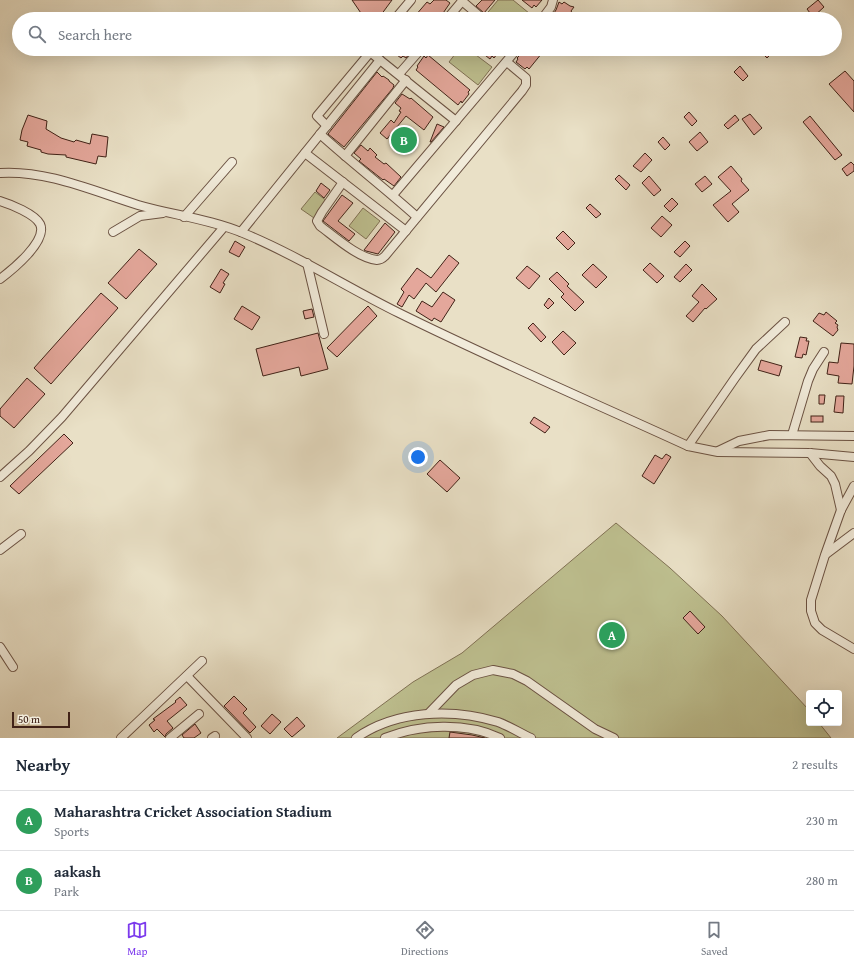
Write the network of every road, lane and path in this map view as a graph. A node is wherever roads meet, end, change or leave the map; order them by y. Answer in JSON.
{"nodes":[{"id":1,"x":411,"y":0,"type":"edge"},
{"id":2,"x":554,"y":0,"type":"edge"},
{"id":3,"x":462,"y":1,"type":"edge"},
{"id":4,"x":401,"y":12,"type":"edge"},
{"id":5,"x":453,"y":12,"type":"edge"},
{"id":6,"x":475,"y":12,"type":"edge"},
{"id":7,"x":547,"y":12,"type":"edge"},
{"id":8,"x":367,"y":56,"type":"edge"},
{"id":9,"x":377,"y":56,"type":"edge"},
{"id":10,"x":415,"y":56,"type":"edge"},
{"id":11,"x":512,"y":56,"type":"edge"},
{"id":12,"x":380,"y":60,"type":"junction"},
{"id":13,"x":507,"y":62,"type":"junction"},
{"id":14,"x":399,"y":74,"type":"junction"},
{"id":15,"x":406,"y":80,"type":"junction"},
{"id":16,"x":456,"y":121,"type":"junction"},
{"id":17,"x":327,"y":126,"type":"junction"},
{"id":18,"x":320,"y":134,"type":"junction"},
{"id":19,"x":305,"y":153,"type":"junction"},
{"id":20,"x":345,"y":156,"type":"junction"},
{"id":21,"x":232,"y":162,"type":"dead end"},
{"id":22,"x":0,"y":173,"type":"edge"},
{"id":23,"x":343,"y":182,"type":"junction"},
{"id":24,"x":393,"y":195,"type":"junction"},
{"id":25,"x":0,"y":200,"type":"edge"},
{"id":26,"x":165,"y":213,"type":"junction"},
{"id":27,"x":184,"y":217,"type":"junction"},
{"id":28,"x":417,"y":217,"type":"junction"},
{"id":29,"x":224,"y":226,"type":"junction"},
{"id":30,"x":406,"y":231,"type":"junction"},
{"id":31,"x":113,"y":232,"type":"dead end"},
{"id":32,"x":241,"y":232,"type":"junction"},
{"id":33,"x":307,"y":263,"type":"junction"},
{"id":34,"x":0,"y":279,"type":"edge"},
{"id":35,"x":786,"y":322,"type":"dead end"},
{"id":36,"x":324,"y":334,"type":"dead end"},
{"id":37,"x":824,"y":352,"type":"dead end"},
{"id":38,"x":792,"y":436,"type":"junction"},
{"id":39,"x":854,"y":436,"type":"edge"},
{"id":40,"x":688,"y":446,"type":"junction"},
{"id":41,"x":718,"y":452,"type":"junction"},
{"id":42,"x":810,"y":453,"type":"junction"},
{"id":43,"x":854,"y":457,"type":"edge"},
{"id":44,"x":0,"y":477,"type":"edge"},
{"id":45,"x":854,"y":486,"type":"edge"},
{"id":46,"x":841,"y":510,"type":"junction"},
{"id":47,"x":854,"y":533,"type":"edge"},
{"id":48,"x":21,"y":534,"type":"dead end"},
{"id":49,"x":0,"y":550,"type":"edge"},
{"id":50,"x":825,"y":555,"type":"junction"},
{"id":51,"x":0,"y":647,"type":"edge"},
{"id":52,"x":854,"y":649,"type":"edge"},
{"id":53,"x":202,"y":662,"type":"dead end"},
{"id":54,"x":13,"y":667,"type":"dead end"},
{"id":55,"x":187,"y":676,"type":"junction"},
{"id":56,"x":198,"y":714,"type":"dead end"},
{"id":57,"x":429,"y":714,"type":"junction"},
{"id":58,"x":127,"y":736,"type":"edge"},
{"id":59,"x":170,"y":738,"type":"edge"},
{"id":60,"x":247,"y":738,"type":"edge"},
{"id":61,"x":356,"y":738,"type":"edge"},
{"id":62,"x":386,"y":738,"type":"edge"},
{"id":63,"x":500,"y":738,"type":"edge"},
{"id":64,"x":531,"y":738,"type":"edge"},
{"id":65,"x":614,"y":738,"type":"edge"}],
"edges":[{"from":1,"to":4,"type":"street"},
{"from":2,"to":7,"type":"street"},
{"from":3,"to":5,"type":"street"},
{"from":3,"to":6,"type":"street"},
{"from":8,"to":17,"type":"street"},
{"from":9,"to":12,"type":"street"},
{"from":10,"to":14,"type":"street"},
{"from":11,"to":13,"type":"street"},
{"from":12,"to":14,"type":"street"},
{"from":12,"to":17,"type":"street"},
{"from":13,"to":16,"type":"street"},
{"from":13,"to":28,"type":"street"},
{"from":14,"to":15,"type":"street"},
{"from":15,"to":16,"type":"street"},
{"from":15,"to":20,"type":"street"},
{"from":16,"to":24,"type":"street"},
{"from":17,"to":18,"type":"street"},
{"from":18,"to":19,"type":"street"},
{"from":18,"to":20,"type":"street"},
{"from":19,"to":23,"type":"street"},
{"from":19,"to":32,"type":"street"},
{"from":20,"to":24,"type":"street"},
{"from":21,"to":27,"type":"street"},
{"from":22,"to":26,"type":"street"},
{"from":23,"to":30,"type":"street"},
{"from":23,"to":30,"type":"street"},
{"from":24,"to":28,"type":"street"},
{"from":25,"to":34,"type":"street"},
{"from":26,"to":27,"type":"street"},
{"from":26,"to":31,"type":"street"},
{"from":27,"to":29,"type":"street"},
{"from":28,"to":30,"type":"street"},
{"from":29,"to":32,"type":"street"},
{"from":29,"to":44,"type":"street"},
{"from":32,"to":33,"type":"street"},
{"from":33,"to":36,"type":"street"},
{"from":33,"to":40,"type":"street"},
{"from":35,"to":40,"type":"street"},
{"from":37,"to":38,"type":"street"},
{"from":38,"to":39,"type":"street"},
{"from":38,"to":41,"type":"street"},
{"from":40,"to":41,"type":"street"},
{"from":41,"to":42,"type":"street"},
{"from":42,"to":43,"type":"street"},
{"from":42,"to":46,"type":"street"},
{"from":45,"to":46,"type":"street"},
{"from":46,"to":50,"type":"street"},
{"from":47,"to":50,"type":"street"},
{"from":48,"to":49,"type":"street"},
{"from":50,"to":52,"type":"street"},
{"from":51,"to":54,"type":"street"},
{"from":53,"to":55,"type":"street"},
{"from":55,"to":58,"type":"street"},
{"from":55,"to":60,"type":"street"},
{"from":56,"to":59,"type":"street"},
{"from":57,"to":61,"type":"street"},
{"from":57,"to":64,"type":"street"},
{"from":57,"to":65,"type":"street"},
{"from":62,"to":63,"type":"street"}]}
